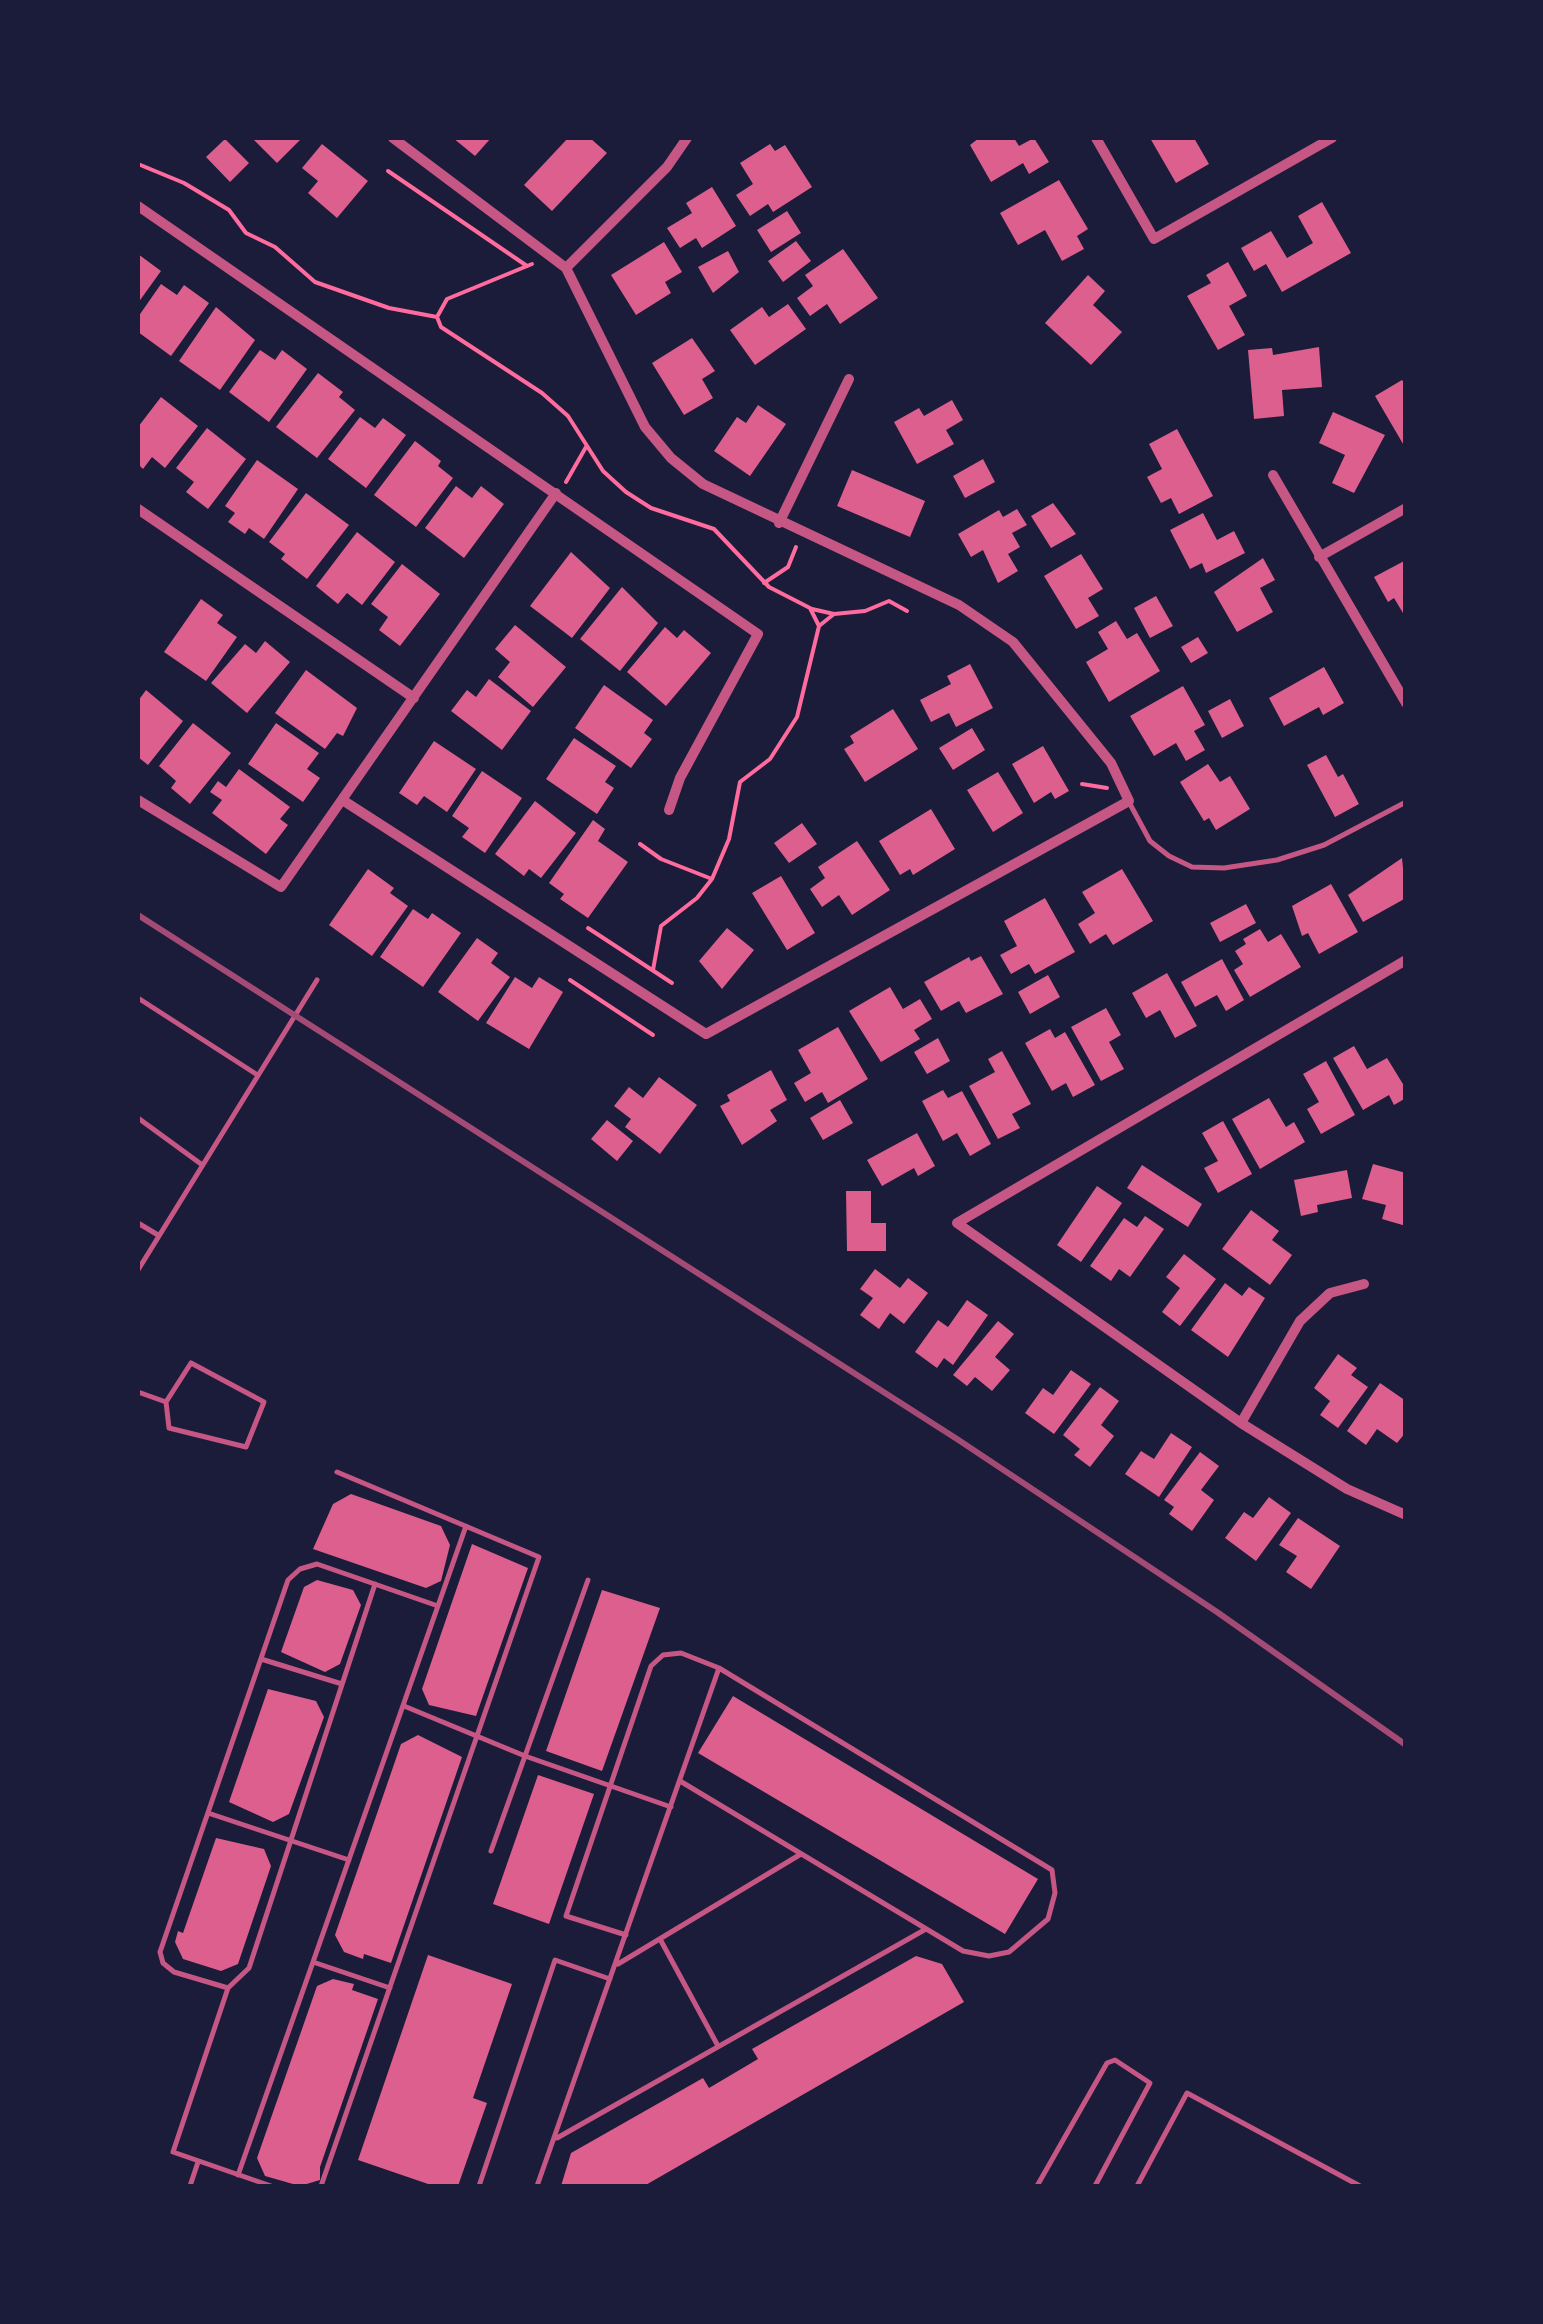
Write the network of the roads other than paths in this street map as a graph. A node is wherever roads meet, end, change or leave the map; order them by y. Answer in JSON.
{"nodes":[{"id":1,"x":393,"y":138,"type":"edge"},
{"id":2,"x":686,"y":138,"type":"edge"},
{"id":3,"x":1096,"y":138,"type":"edge"},
{"id":4,"x":1332,"y":138,"type":"edge"},
{"id":5,"x":138,"y":206,"type":"edge"},
{"id":6,"x":566,"y":268,"type":"junction"},
{"id":7,"x":849,"y":379,"type":"dead end"},
{"id":8,"x":1273,"y":475,"type":"dead end"},
{"id":9,"x":556,"y":492,"type":"junction"},
{"id":10,"x":138,"y":508,"type":"edge"},
{"id":11,"x":1406,"y":508,"type":"edge"},
{"id":12,"x":779,"y":522,"type":"junction"},
{"id":13,"x":1319,"y":557,"type":"junction"},
{"id":14,"x":414,"y":698,"type":"junction"},
{"id":15,"x":1406,"y":704,"type":"edge"},
{"id":16,"x":138,"y":800,"type":"edge"},
{"id":17,"x":344,"y":800,"type":"junction"},
{"id":18,"x":1129,"y":801,"type":"junction"},
{"id":19,"x":1406,"y":802,"type":"edge"},
{"id":20,"x":668,"y":810,"type":"dead end"},
{"id":21,"x":1406,"y":960,"type":"edge"},
{"id":22,"x":317,"y":980,"type":"dead end"},
{"id":23,"x":138,"y":998,"type":"edge"},
{"id":24,"x":256,"y":1074,"type":"junction"},
{"id":25,"x":138,"y":1118,"type":"edge"},
{"id":26,"x":201,"y":1164,"type":"junction"},
{"id":27,"x":138,"y":1223,"type":"edge"},
{"id":28,"x":158,"y":1235,"type":"junction"},
{"id":29,"x":138,"y":1270,"type":"edge"},
{"id":30,"x":1364,"y":1284,"type":"dead end"},
{"id":31,"x":138,"y":1392,"type":"edge"},
{"id":32,"x":166,"y":1402,"type":"junction"},
{"id":33,"x":1241,"y":1423,"type":"junction"},
{"id":34,"x":337,"y":1472,"type":"dead end"},
{"id":35,"x":1406,"y":1514,"type":"edge"},
{"id":36,"x":466,"y":1525,"type":"junction"},
{"id":37,"x":588,"y":1580,"type":"dead end"},
{"id":38,"x":375,"y":1584,"type":"junction"},
{"id":39,"x":438,"y":1606,"type":"junction"},
{"id":40,"x":261,"y":1658,"type":"junction"},
{"id":41,"x":719,"y":1668,"type":"junction"},
{"id":42,"x":342,"y":1684,"type":"junction"},
{"id":43,"x":404,"y":1706,"type":"junction"},
{"id":44,"x":479,"y":1738,"type":"junction"},
{"id":45,"x":525,"y":1756,"type":"junction"},
{"id":46,"x":680,"y":1781,"type":"junction"},
{"id":47,"x":610,"y":1787,"type":"junction"},
{"id":48,"x":671,"y":1807,"type":"junction"},
{"id":49,"x":208,"y":1813,"type":"junction"},
{"id":50,"x":290,"y":1841,"type":"junction"},
{"id":51,"x":491,"y":1851,"type":"dead end"},
{"id":52,"x":801,"y":1854,"type":"junction"},
{"id":53,"x":349,"y":1860,"type":"junction"},
{"id":54,"x":926,"y":1928,"type":"junction"},
{"id":55,"x":626,"y":1935,"type":"junction"},
{"id":56,"x":660,"y":1939,"type":"junction"},
{"id":57,"x":314,"y":1962,"type":"junction"},
{"id":58,"x":615,"y":1966,"type":"junction"},
{"id":59,"x":610,"y":1979,"type":"junction"},
{"id":60,"x":228,"y":1988,"type":"junction"},
{"id":61,"x":391,"y":1988,"type":"junction"},
{"id":62,"x":718,"y":2046,"type":"junction"},
{"id":63,"x":554,"y":2139,"type":"junction"},
{"id":64,"x":198,"y":2162,"type":"junction"},
{"id":65,"x":238,"y":2175,"type":"junction"},
{"id":66,"x":190,"y":2186,"type":"edge"},
{"id":67,"x":271,"y":2186,"type":"edge"},
{"id":68,"x":320,"y":2186,"type":"edge"},
{"id":69,"x":479,"y":2186,"type":"edge"},
{"id":70,"x":538,"y":2186,"type":"edge"},
{"id":71,"x":1037,"y":2186,"type":"edge"},
{"id":72,"x":1095,"y":2186,"type":"edge"},
{"id":73,"x":1138,"y":2186,"type":"edge"},
{"id":74,"x":1360,"y":2186,"type":"edge"}],
"edges":[{"from":1,"to":6,"type":"street"},
{"from":2,"to":6,"type":"street"},
{"from":3,"to":4,"type":"street"},
{"from":5,"to":9,"type":"street"},
{"from":6,"to":12,"type":"street"},
{"from":7,"to":12,"type":"street"},
{"from":8,"to":13,"type":"street"},
{"from":9,"to":14,"type":"street"},
{"from":9,"to":20,"type":"street"},
{"from":10,"to":14,"type":"street"},
{"from":11,"to":13,"type":"street"},
{"from":12,"to":18,"type":"street"},
{"from":13,"to":15,"type":"street"},
{"from":14,"to":17,"type":"street"},
{"from":16,"to":17,"type":"street"},
{"from":17,"to":18,"type":"street"},
{"from":18,"to":19,"type":"lane"},
{"from":21,"to":33,"type":"street"},
{"from":22,"to":24,"type":"lane"},
{"from":23,"to":24,"type":"lane"},
{"from":24,"to":26,"type":"lane"},
{"from":25,"to":26,"type":"lane"},
{"from":26,"to":28,"type":"lane"},
{"from":27,"to":28,"type":"lane"},
{"from":28,"to":29,"type":"lane"},
{"from":30,"to":33,"type":"street"},
{"from":31,"to":32,"type":"lane"},
{"from":32,"to":32,"type":"lane"},
{"from":33,"to":35,"type":"street"},
{"from":34,"to":36,"type":"lane"},
{"from":36,"to":39,"type":"lane"},
{"from":36,"to":44,"type":"lane"},
{"from":37,"to":45,"type":"lane"},
{"from":38,"to":39,"type":"lane"},
{"from":38,"to":40,"type":"lane"},
{"from":38,"to":42,"type":"lane"},
{"from":39,"to":43,"type":"lane"},
{"from":40,"to":42,"type":"lane"},
{"from":40,"to":49,"type":"lane"},
{"from":41,"to":46,"type":"lane"},
{"from":41,"to":47,"type":"lane"},
{"from":41,"to":54,"type":"lane"},
{"from":42,"to":50,"type":"lane"},
{"from":43,"to":44,"type":"lane"},
{"from":43,"to":53,"type":"lane"},
{"from":44,"to":45,"type":"lane"},
{"from":44,"to":61,"type":"lane"},
{"from":45,"to":47,"type":"lane"},
{"from":45,"to":51,"type":"lane"},
{"from":46,"to":48,"type":"lane"},
{"from":46,"to":52,"type":"lane"},
{"from":47,"to":48,"type":"lane"},
{"from":47,"to":55,"type":"lane"},
{"from":48,"to":55,"type":"lane"},
{"from":49,"to":50,"type":"lane"},
{"from":49,"to":60,"type":"lane"},
{"from":50,"to":53,"type":"lane"},
{"from":50,"to":60,"type":"lane"},
{"from":52,"to":54,"type":"lane"},
{"from":52,"to":56,"type":"lane"},
{"from":53,"to":57,"type":"lane"},
{"from":54,"to":62,"type":"lane"},
{"from":55,"to":58,"type":"lane"},
{"from":56,"to":58,"type":"lane"},
{"from":56,"to":62,"type":"lane"},
{"from":57,"to":61,"type":"lane"},
{"from":57,"to":65,"type":"lane"},
{"from":58,"to":59,"type":"lane"},
{"from":59,"to":63,"type":"lane"},
{"from":59,"to":69,"type":"lane"},
{"from":60,"to":64,"type":"lane"},
{"from":61,"to":68,"type":"lane"},
{"from":62,"to":63,"type":"lane"},
{"from":63,"to":70,"type":"lane"},
{"from":64,"to":65,"type":"lane"},
{"from":64,"to":66,"type":"lane"},
{"from":65,"to":67,"type":"lane"},
{"from":71,"to":72,"type":"lane"},
{"from":73,"to":74,"type":"lane"}]}
